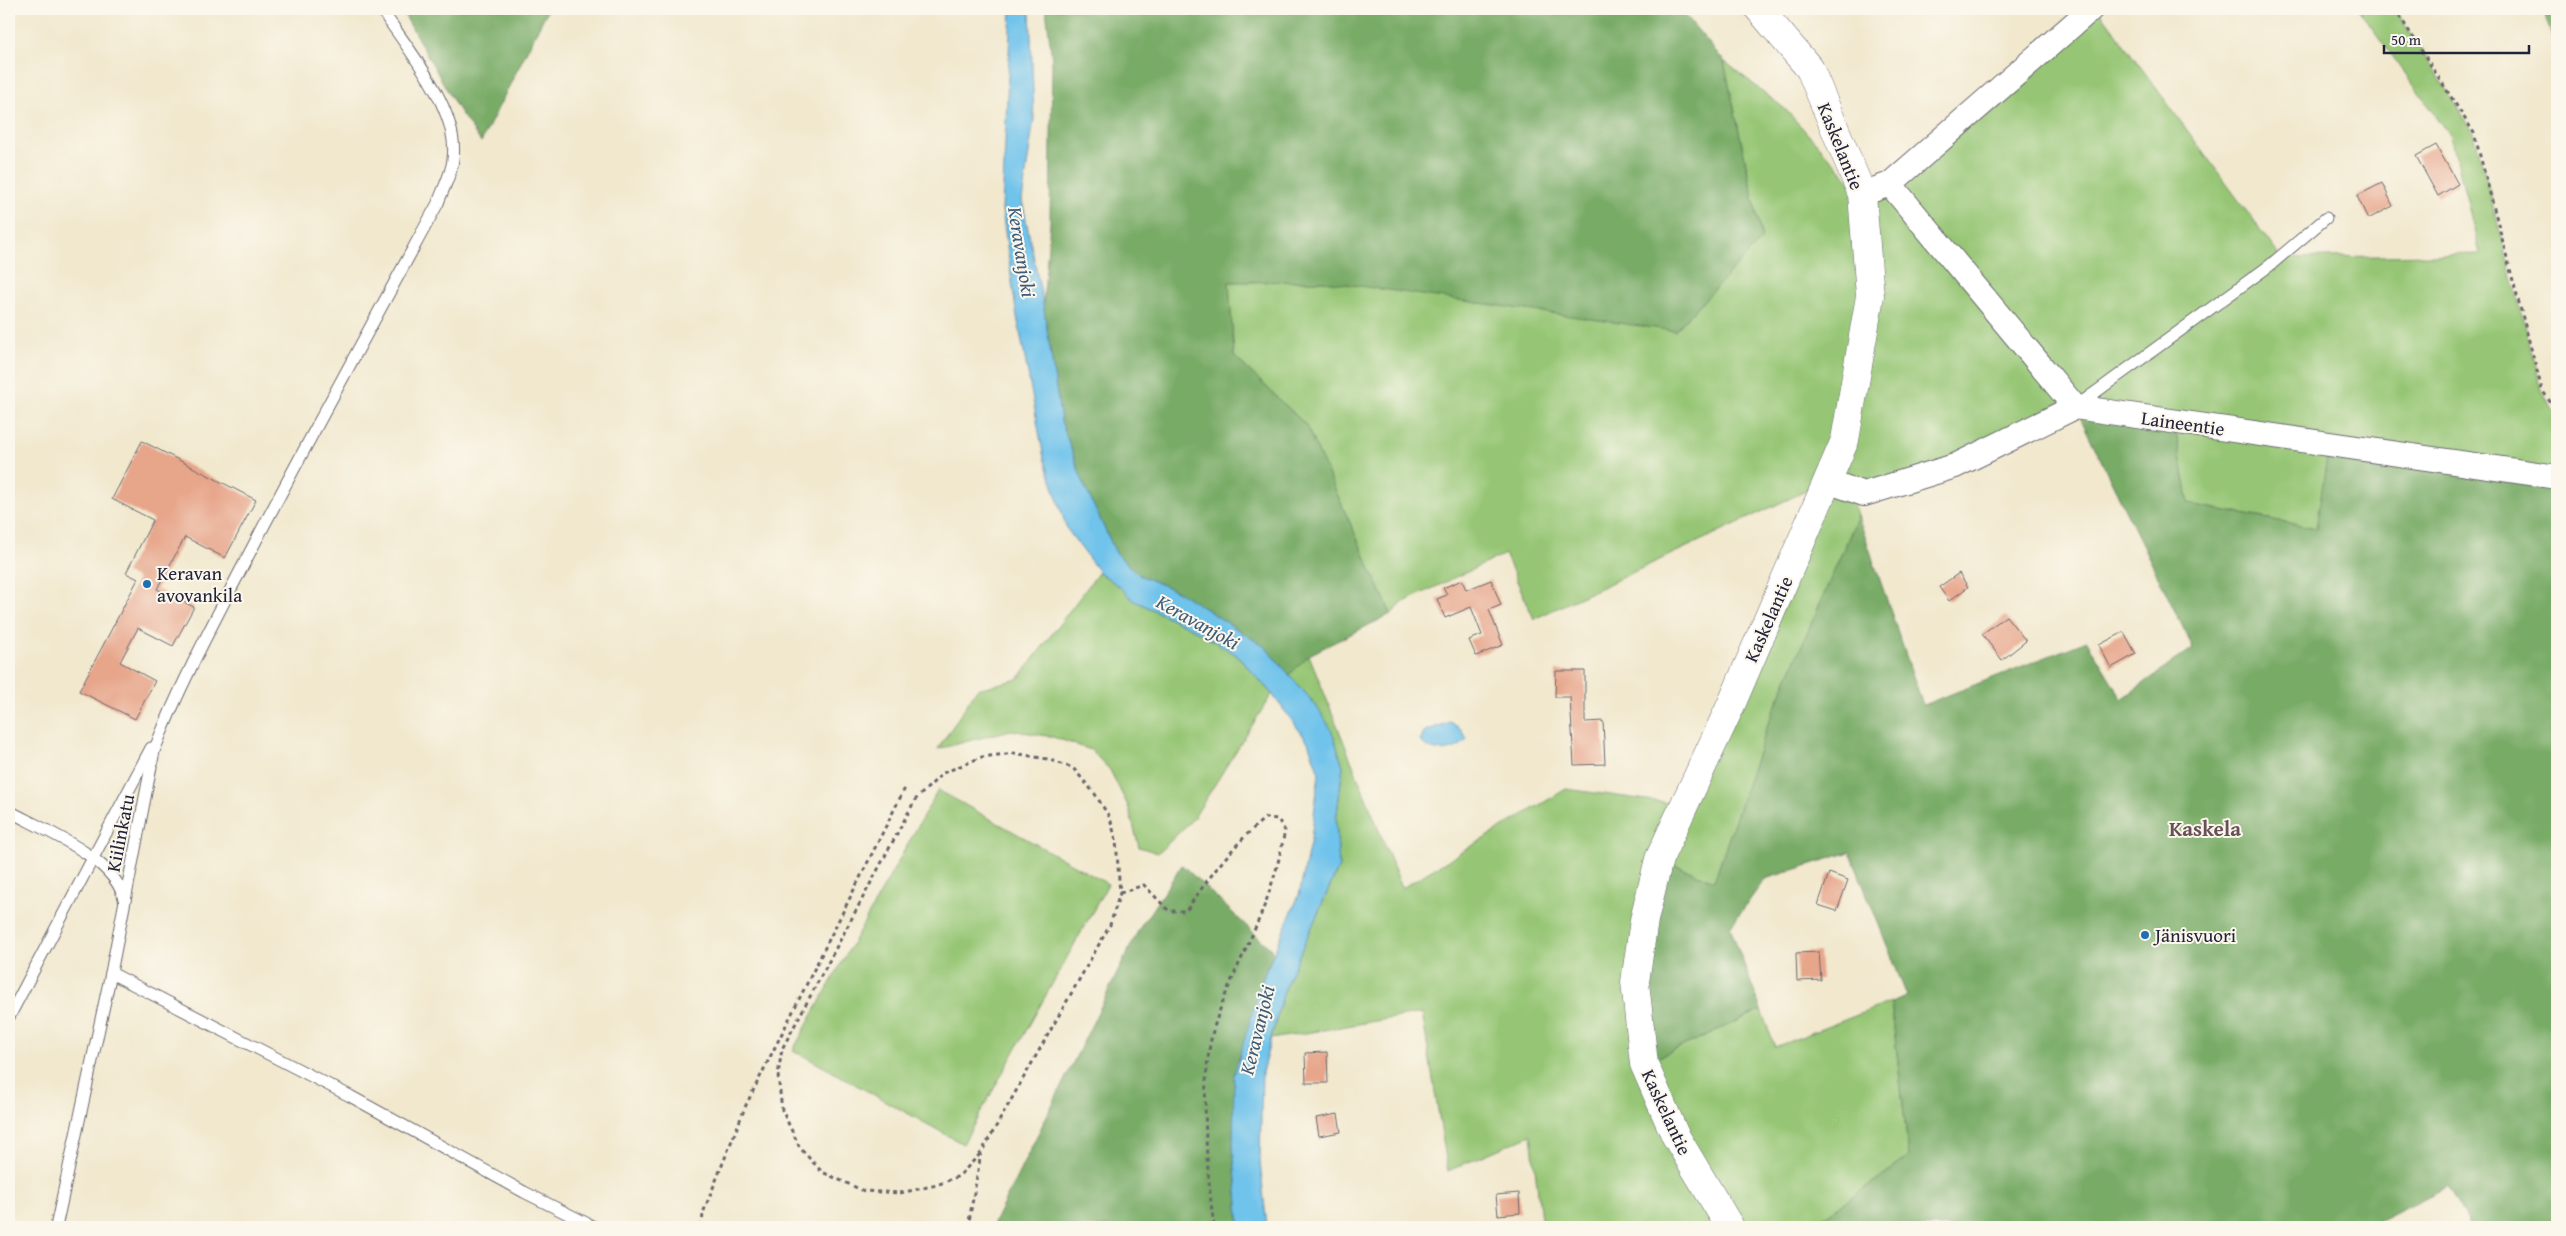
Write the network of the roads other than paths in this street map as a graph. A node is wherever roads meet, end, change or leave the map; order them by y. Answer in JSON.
{"nodes":[{"id":1,"x":381,"y":9,"type":"edge"},
{"id":2,"x":1760,"y":9,"type":"edge"},
{"id":3,"x":2091,"y":9,"type":"edge"},
{"id":4,"x":1890,"y":184,"type":"junction"},
{"id":5,"x":1862,"y":194,"type":"junction"},
{"id":6,"x":2326,"y":218,"type":"dead end"},
{"id":7,"x":2074,"y":407,"type":"junction"},
{"id":8,"x":2557,"y":478,"type":"edge"},
{"id":9,"x":1827,"y":480,"type":"junction"},
{"id":10,"x":168,"y":716,"type":"junction"},
{"id":11,"x":9,"y":812,"type":"edge"},
{"id":12,"x":93,"y":859,"type":"junction"},
{"id":13,"x":124,"y":903,"type":"junction"},
{"id":14,"x":111,"y":974,"type":"junction"},
{"id":15,"x":9,"y":1017,"type":"edge"},
{"id":16,"x":56,"y":1227,"type":"edge"},
{"id":17,"x":594,"y":1227,"type":"edge"},
{"id":18,"x":1730,"y":1227,"type":"edge"}],
"edges":[{"from":1,"to":10,"type":"lane","name":"Kiilinkatu"},
{"from":2,"to":5,"type":"street","name":"Kaskelantie"},
{"from":3,"to":4,"type":"street"},
{"from":4,"to":5,"type":"street"},
{"from":4,"to":7,"type":"street"},
{"from":5,"to":9,"type":"street","name":"Kaskelantie"},
{"from":6,"to":7,"type":"lane"},
{"from":7,"to":8,"type":"street","name":"Laineentie"},
{"from":7,"to":9,"type":"street"},
{"from":9,"to":18,"type":"street","name":"Kaskelantie"},
{"from":10,"to":12,"type":"lane"},
{"from":10,"to":13,"type":"lane","name":"Kiilinkatu"},
{"from":11,"to":12,"type":"lane"},
{"from":12,"to":13,"type":"lane"},
{"from":12,"to":15,"type":"lane"},
{"from":13,"to":14,"type":"lane","name":"Kiilinkatu"},
{"from":14,"to":16,"type":"lane","name":"Kiilinkatu"},
{"from":14,"to":17,"type":"lane"}]}
